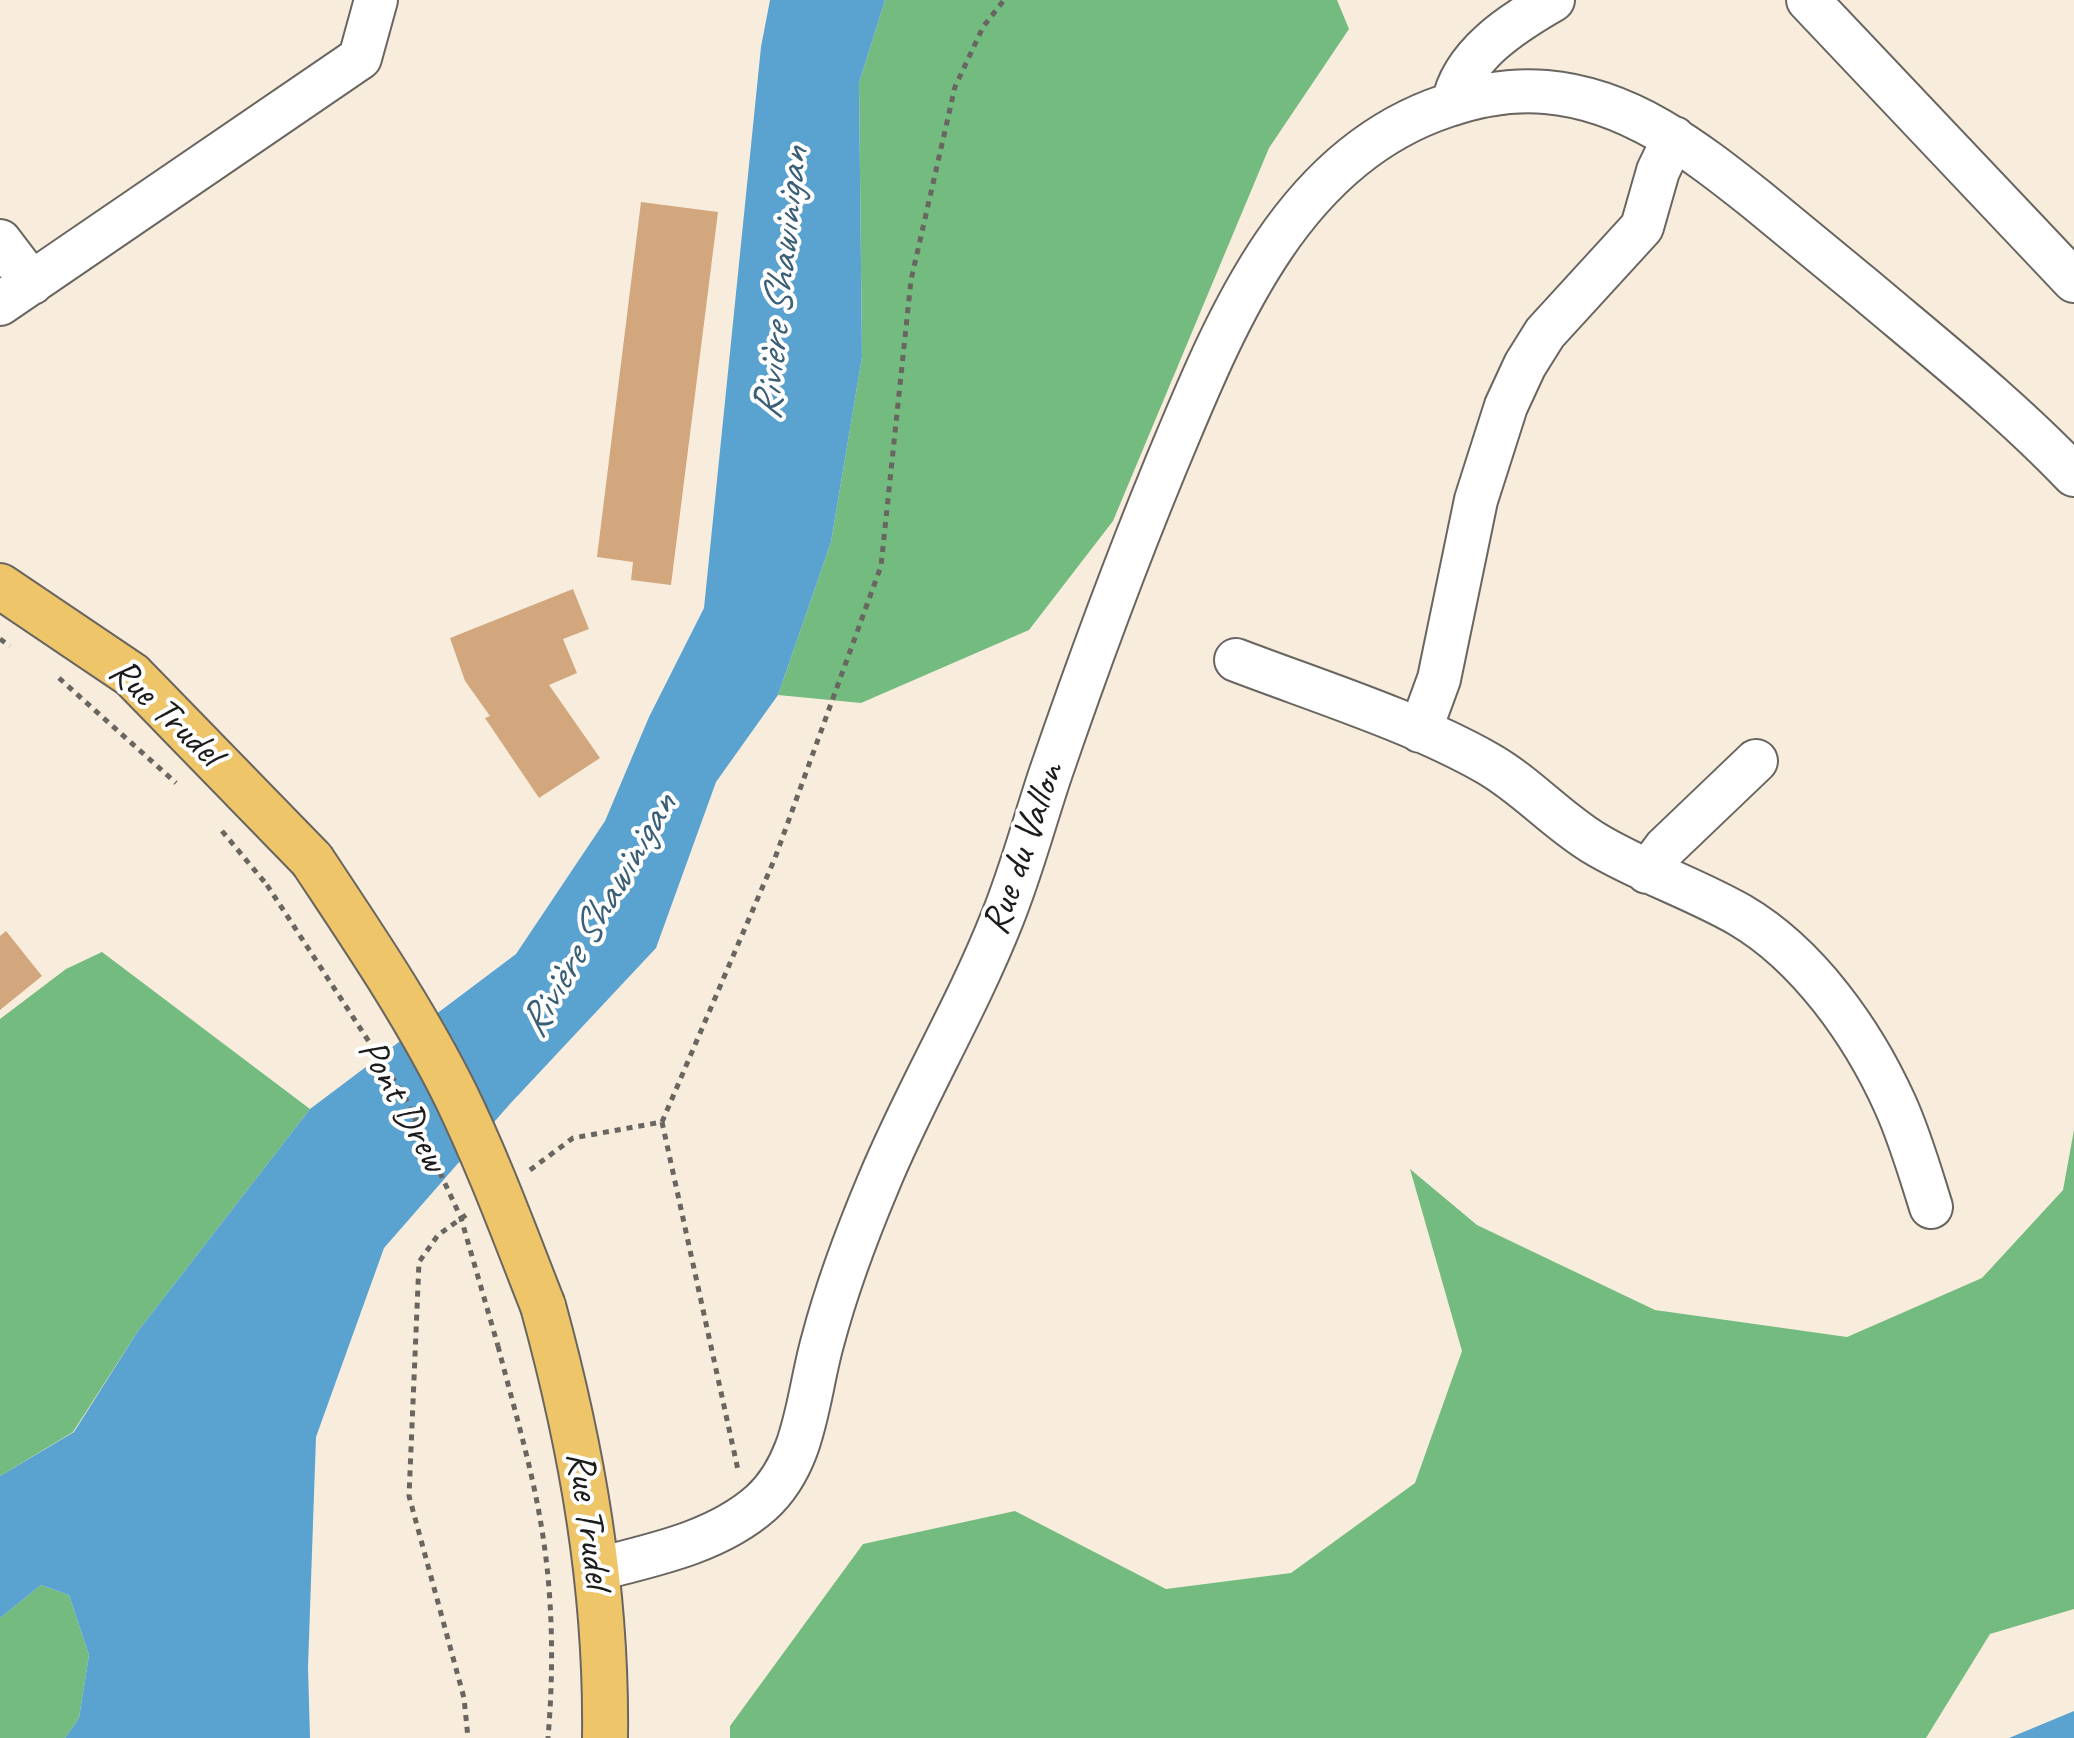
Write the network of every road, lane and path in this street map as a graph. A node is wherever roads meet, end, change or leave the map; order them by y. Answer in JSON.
{"nodes":[{"id":1,"x":376,"y":0,"type":"edge"},
{"id":2,"x":1004,"y":0,"type":"edge"},
{"id":3,"x":1553,"y":0,"type":"edge"},
{"id":4,"x":1808,"y":0,"type":"edge"},
{"id":5,"x":1453,"y":104,"type":"junction"},
{"id":6,"x":1674,"y":138,"type":"junction"},
{"id":7,"x":0,"y":241,"type":"edge"},
{"id":8,"x":2074,"y":281,"type":"edge"},
{"id":9,"x":16,"y":294,"type":"edge"},
{"id":10,"x":2074,"y":475,"type":"edge"},
{"id":11,"x":0,"y":586,"type":"edge"},
{"id":12,"x":0,"y":639,"type":"edge"},
{"id":13,"x":13,"y":648,"type":"dead end"},
{"id":14,"x":1236,"y":660,"type":"dead end"},
{"id":15,"x":53,"y":673,"type":"dead end"},
{"id":16,"x":1420,"y":731,"type":"junction"},
{"id":17,"x":1756,"y":761,"type":"dead end"},
{"id":18,"x":179,"y":786,"type":"dead end"},
{"id":19,"x":221,"y":829,"type":"dead end"},
{"id":20,"x":312,"y":860,"type":"joint"},
{"id":21,"x":1647,"y":872,"type":"junction"},
{"id":22,"x":662,"y":1122,"type":"junction"},
{"id":23,"x":524,"y":1174,"type":"dead end"},
{"id":24,"x":1931,"y":1207,"type":"dead end"},
{"id":25,"x":475,"y":1209,"type":"dead end"},
{"id":26,"x":543,"y":1306,"type":"joint"},
{"id":27,"x":498,"y":1346,"type":"joint"},
{"id":28,"x":748,"y":1514,"type":"junction"},
{"id":29,"x":598,"y":1569,"type":"junction"},
{"id":30,"x":468,"y":1738,"type":"edge"},
{"id":31,"x":548,"y":1738,"type":"edge"},
{"id":32,"x":605,"y":1738,"type":"edge"}],
"edges":[{"from":1,"to":9,"type":"street"},
{"from":2,"to":22,"type":"path"},
{"from":3,"to":5,"type":"street"},
{"from":4,"to":8,"type":"street"},
{"from":5,"to":6,"type":"street","name":"Rue du Vallon"},
{"from":5,"to":28,"type":"street","name":"Rue du Vallon"},
{"from":6,"to":10,"type":"street","name":"Rue du Vallon"},
{"from":6,"to":16,"type":"street"},
{"from":7,"to":9,"type":"street"},
{"from":11,"to":20,"type":"main road","name":"Rue Trudel"},
{"from":12,"to":13,"type":"path"},
{"from":14,"to":16,"type":"street"},
{"from":15,"to":18,"type":"path"},
{"from":16,"to":21,"type":"street"},
{"from":17,"to":21,"type":"street"},
{"from":19,"to":27,"type":"path","name":"Pont Drew","bridge":true},
{"from":20,"to":26,"type":"main road","name":"Pont Drew","bridge":true},
{"from":21,"to":24,"type":"street"},
{"from":22,"to":23,"type":"path"},
{"from":22,"to":28,"type":"path"},
{"from":25,"to":30,"type":"path"},
{"from":26,"to":29,"type":"main road","name":"Rue Trudel"},
{"from":27,"to":31,"type":"path","name":"Rue Trudel"},
{"from":28,"to":29,"type":"street","name":"Rue du Vallon"},
{"from":29,"to":32,"type":"main road","name":"Rue Trudel"}]}
